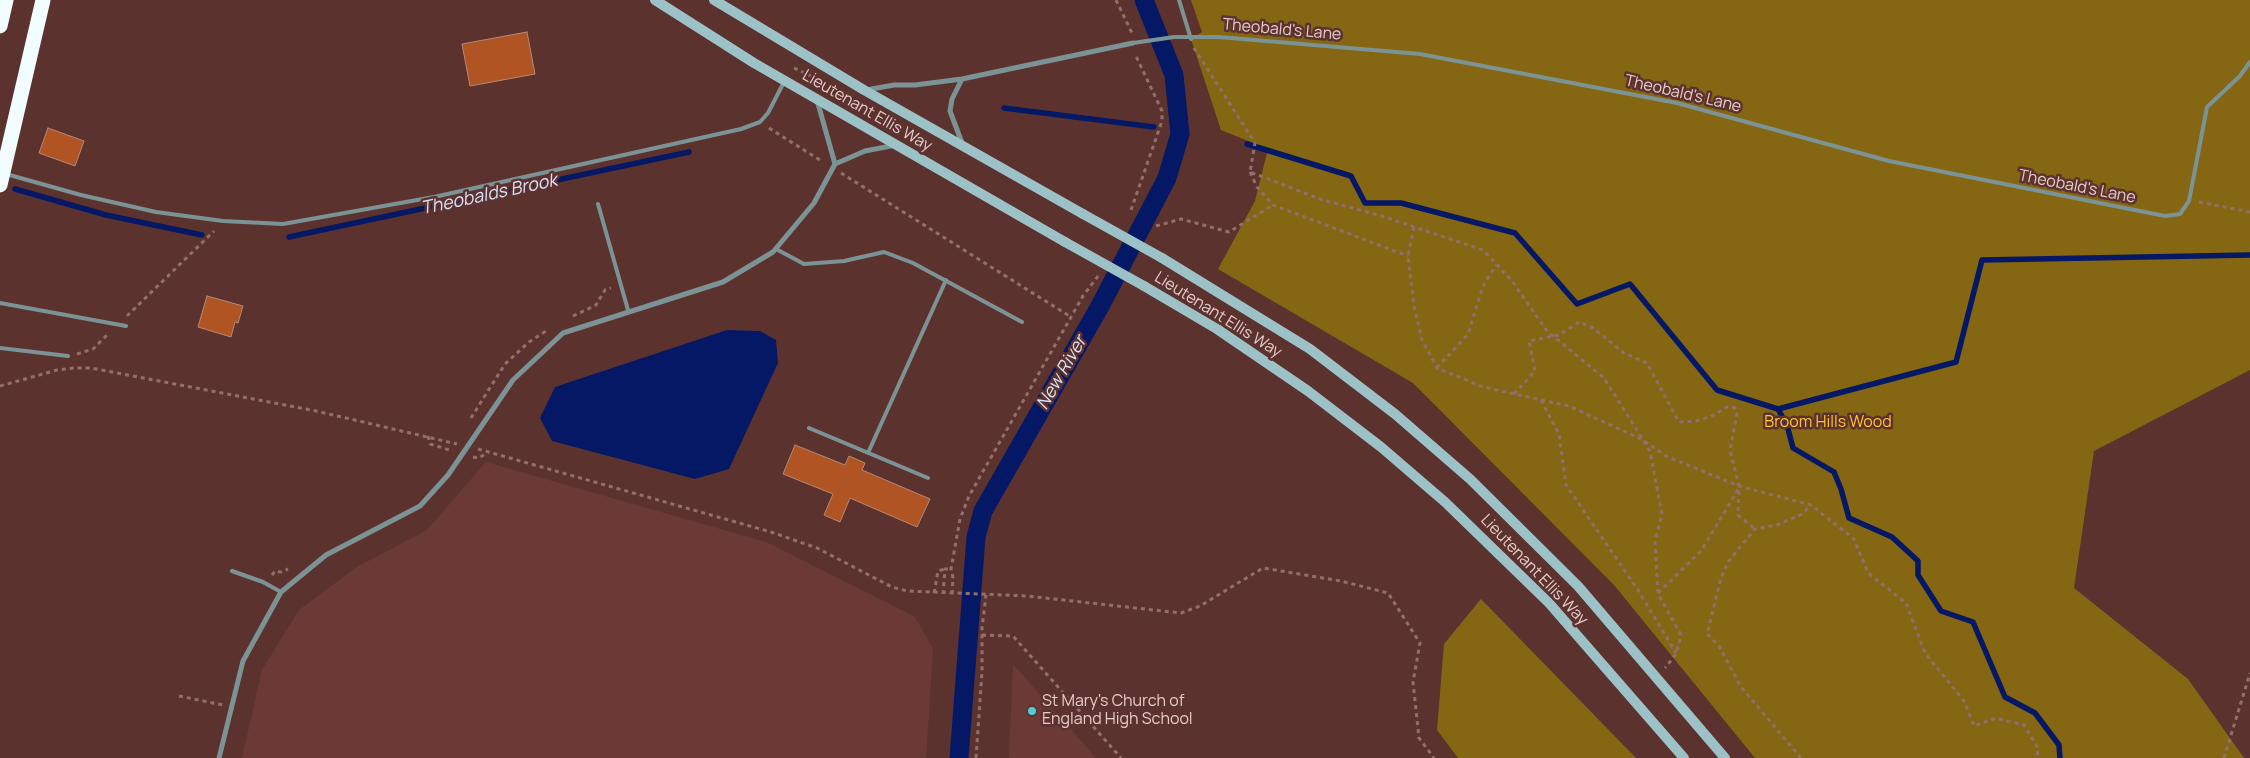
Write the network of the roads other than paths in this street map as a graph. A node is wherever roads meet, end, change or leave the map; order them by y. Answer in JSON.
{"nodes":[{"id":1,"x":6,"y":0,"type":"edge"},
{"id":2,"x":43,"y":0,"type":"edge"},
{"id":3,"x":655,"y":0,"type":"edge"},
{"id":4,"x":714,"y":0,"type":"edge"},
{"id":5,"x":1178,"y":0,"type":"edge"},
{"id":6,"x":0,"y":26,"type":"edge"},
{"id":7,"x":1191,"y":38,"type":"junction"},
{"id":8,"x":1133,"y":43,"type":"joint"},
{"id":9,"x":2250,"y":62,"type":"edge"},
{"id":10,"x":962,"y":79,"type":"junction"},
{"id":11,"x":785,"y":80,"type":"junction"},
{"id":12,"x":864,"y":90,"type":"junction"},
{"id":13,"x":817,"y":100,"type":"junction"},
{"id":14,"x":962,"y":144,"type":"junction"},
{"id":15,"x":897,"y":145,"type":"junction"},
{"id":16,"x":834,"y":166,"type":"junction"},
{"id":17,"x":2,"y":179,"type":"edge"},
{"id":18,"x":598,"y":204,"type":"dead end"},
{"id":19,"x":776,"y":249,"type":"junction"},
{"id":20,"x":946,"y":280,"type":"junction"},
{"id":21,"x":0,"y":303,"type":"edge"},
{"id":22,"x":628,"y":310,"type":"junction"},
{"id":23,"x":1022,"y":322,"type":"dead end"},
{"id":24,"x":126,"y":326,"type":"dead end"},
{"id":25,"x":0,"y":348,"type":"edge"},
{"id":26,"x":68,"y":356,"type":"road end"},
{"id":27,"x":809,"y":428,"type":"dead end"},
{"id":28,"x":868,"y":453,"type":"junction"},
{"id":29,"x":928,"y":478,"type":"dead end"},
{"id":30,"x":232,"y":572,"type":"dead end"},
{"id":31,"x":281,"y":592,"type":"junction"},
{"id":32,"x":219,"y":758,"type":"edge"},
{"id":33,"x":1684,"y":758,"type":"edge"},
{"id":34,"x":1726,"y":758,"type":"edge"}],
"edges":[{"from":1,"to":6,"type":"highway"},
{"from":2,"to":17,"type":"highway"},
{"from":3,"to":11,"type":"main road","name":"Lieutenant Ellis Way"},
{"from":4,"to":12,"type":"main road","name":"Lieutenant Ellis Way"},
{"from":5,"to":7,"type":"lane"},
{"from":7,"to":8,"type":"lane","name":"Theobald's Lane"},
{"from":7,"to":9,"type":"lane","name":"Theobald's Lane"},
{"from":8,"to":10,"type":"street"},
{"from":10,"to":12,"type":"street"},
{"from":10,"to":14,"type":"street"},
{"from":11,"to":13,"type":"main road","name":"Lieutenant Ellis Way"},
{"from":11,"to":17,"type":"lane"},
{"from":12,"to":14,"type":"main road","name":"Lieutenant Ellis Way"},
{"from":13,"to":15,"type":"main road","name":"Lieutenant Ellis Way"},
{"from":13,"to":16,"type":"street"},
{"from":14,"to":34,"type":"main road","name":"Lieutenant Ellis Way","bridge":true},
{"from":15,"to":16,"type":"street"},
{"from":15,"to":33,"type":"main road","name":"Lieutenant Ellis Way","bridge":true},
{"from":16,"to":19,"type":"street"},
{"from":18,"to":22,"type":"lane"},
{"from":19,"to":20,"type":"lane"},
{"from":19,"to":22,"type":"street"},
{"from":20,"to":23,"type":"lane"},
{"from":20,"to":28,"type":"lane"},
{"from":21,"to":24,"type":"lane"},
{"from":22,"to":31,"type":"street"},
{"from":25,"to":26,"type":"lane"},
{"from":27,"to":28,"type":"lane"},
{"from":28,"to":29,"type":"lane"},
{"from":30,"to":31,"type":"lane"},
{"from":31,"to":32,"type":"street"}]}
